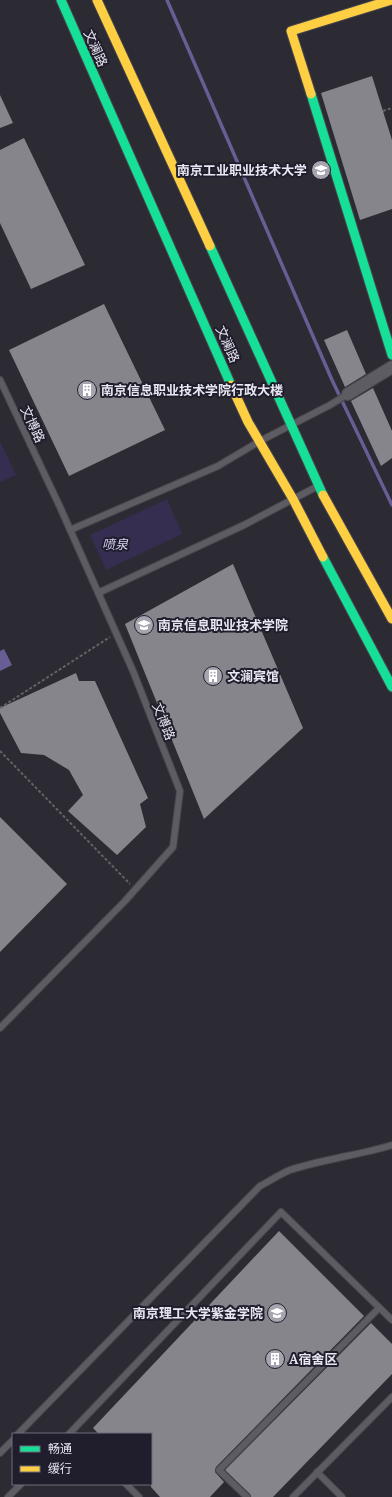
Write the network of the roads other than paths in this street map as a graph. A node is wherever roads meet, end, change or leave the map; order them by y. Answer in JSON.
{"nodes":[{"id":1,"x":61,"y":0,"type":"edge"},
{"id":2,"x":98,"y":0,"type":"edge"},
{"id":3,"x":391,"y":0,"type":"edge"},
{"id":4,"x":392,"y":355,"type":"edge"},
{"id":5,"x":392,"y":367,"type":"edge"},
{"id":6,"x":0,"y":380,"type":"edge"},
{"id":7,"x":348,"y":394,"type":"joint"},
{"id":8,"x":292,"y":424,"type":"junction"},
{"id":9,"x":260,"y":442,"type":"junction"},
{"id":10,"x":318,"y":486,"type":"junction"},
{"id":11,"x":293,"y":499,"type":"junction"},
{"id":12,"x":70,"y":530,"type":"junction"},
{"id":13,"x":98,"y":593,"type":"junction"},
{"id":14,"x":392,"y":620,"type":"edge"},
{"id":15,"x":392,"y":688,"type":"edge"},
{"id":16,"x":0,"y":1028,"type":"edge"},
{"id":17,"x":392,"y":1145,"type":"edge"},
{"id":18,"x":379,"y":1308,"type":"junction"},
{"id":19,"x":392,"y":1320,"type":"edge"},
{"id":20,"x":392,"y":1397,"type":"edge"},
{"id":21,"x":19,"y":1433,"type":"edge"},
{"id":22,"x":73,"y":1433,"type":"edge"},
{"id":23,"x":12,"y":1441,"type":"edge"},
{"id":24,"x":0,"y":1453,"type":"edge"},
{"id":25,"x":317,"y":1472,"type":"junction"},
{"id":26,"x":20,"y":1485,"type":"edge"},
{"id":27,"x":127,"y":1485,"type":"edge"},
{"id":28,"x":8,"y":1497,"type":"edge"},
{"id":29,"x":139,"y":1497,"type":"edge"},
{"id":30,"x":247,"y":1497,"type":"edge"},
{"id":31,"x":293,"y":1497,"type":"edge"},
{"id":32,"x":342,"y":1497,"type":"edge"}],
"edges":[{"from":1,"to":9,"type":"main road","name":"文澜路"},
{"from":2,"to":8,"type":"main road","name":"文澜路"},
{"from":3,"to":4,"type":"main road"},
{"from":5,"to":7,"type":"street"},
{"from":6,"to":12,"type":"lane","name":"文博路"},
{"from":7,"to":8,"type":"lane"},
{"from":8,"to":9,"type":"lane"},
{"from":8,"to":10,"type":"main road","name":"文澜路"},
{"from":9,"to":11,"type":"main road","name":"文澜路"},
{"from":9,"to":12,"type":"lane"},
{"from":10,"to":11,"type":"lane"},
{"from":10,"to":14,"type":"main road","name":"文澜路"},
{"from":11,"to":13,"type":"lane"},
{"from":11,"to":15,"type":"main road","name":"文澜路"},
{"from":12,"to":13,"type":"lane","name":"文博路"},
{"from":13,"to":16,"type":"lane","name":"文博路"},
{"from":17,"to":21,"type":"lane"},
{"from":18,"to":19,"type":"lane"},
{"from":18,"to":22,"type":"lane"},
{"from":18,"to":30,"type":"lane"},
{"from":20,"to":25,"type":"lane"},
{"from":23,"to":24,"type":"lane"},
{"from":25,"to":31,"type":"lane"},
{"from":25,"to":32,"type":"lane"},
{"from":26,"to":28,"type":"lane"},
{"from":27,"to":29,"type":"lane"}]}
